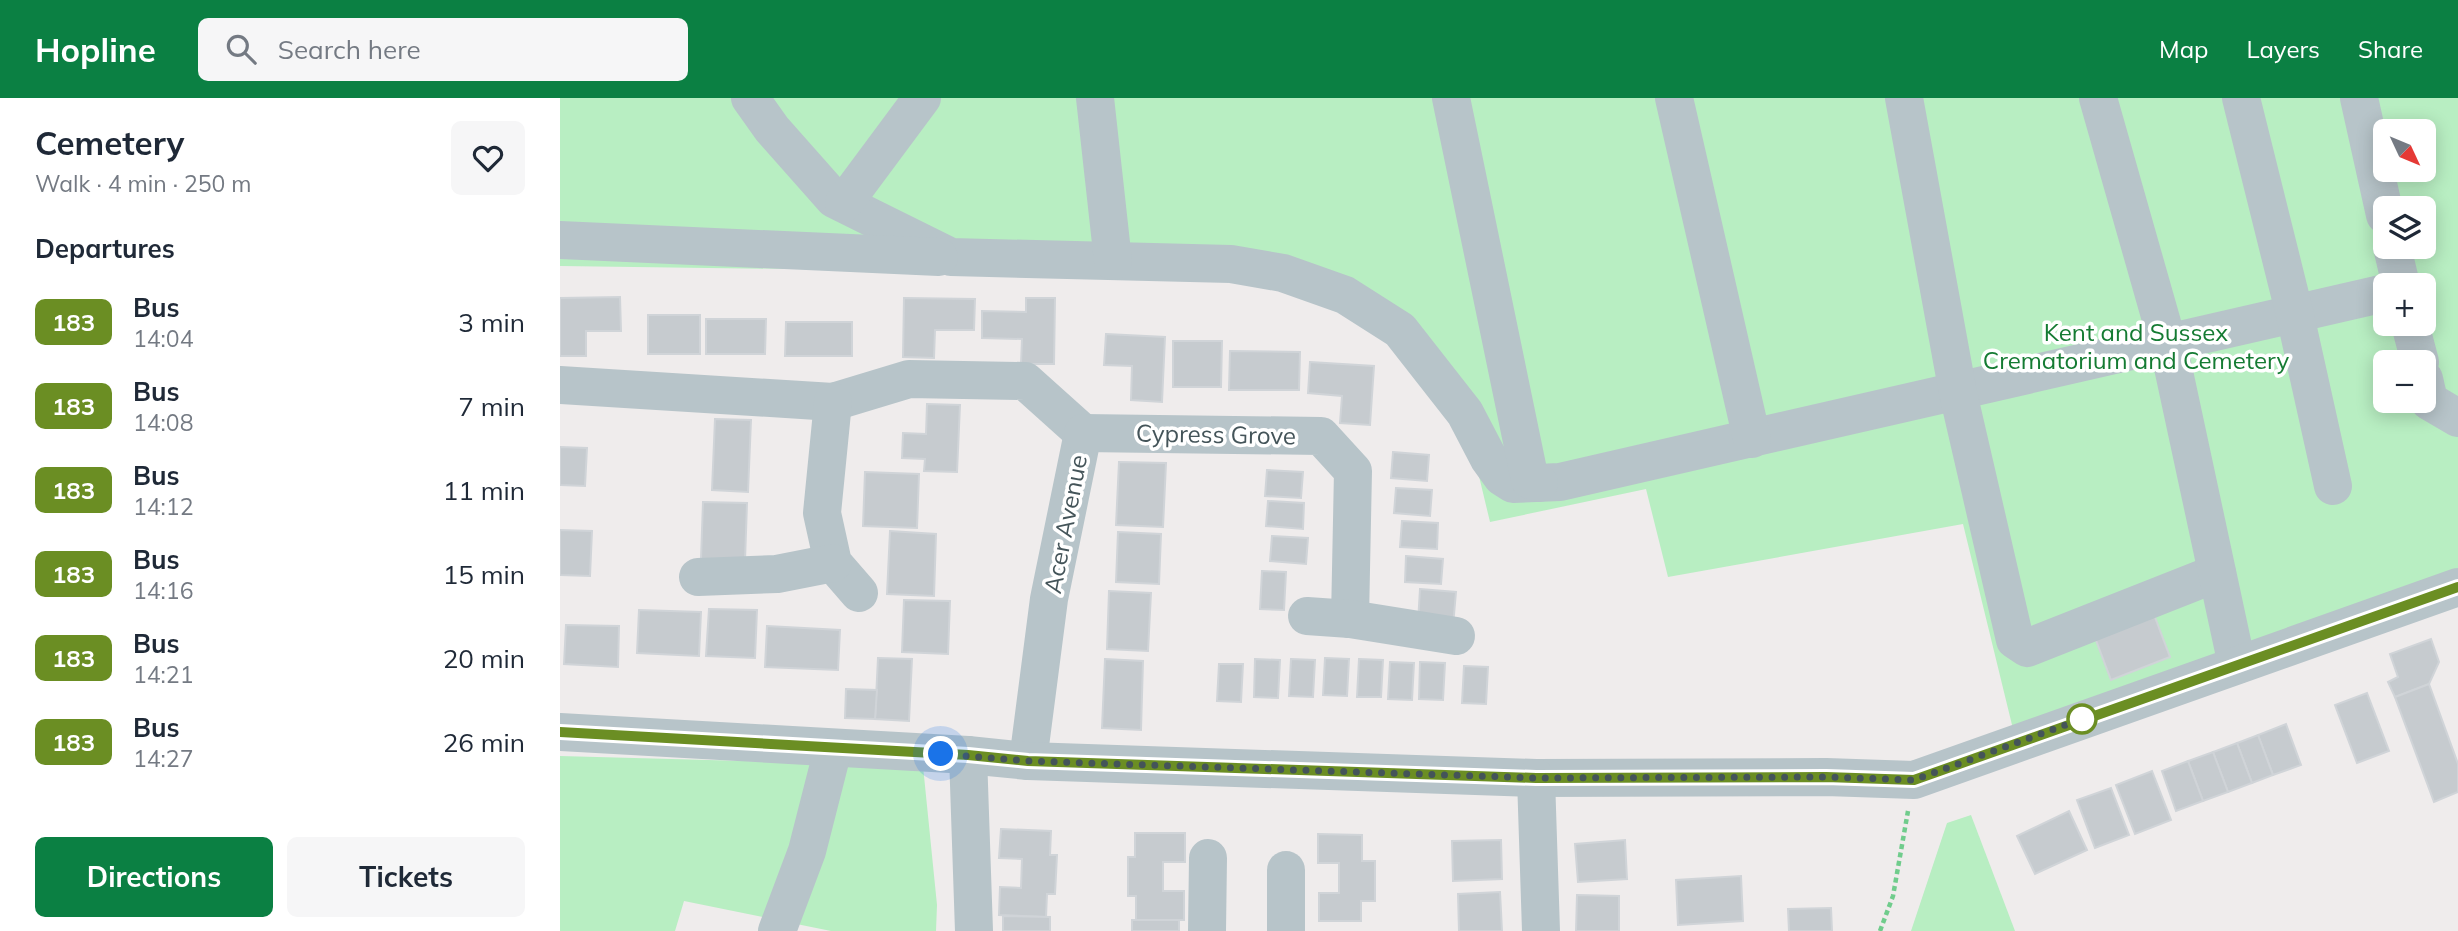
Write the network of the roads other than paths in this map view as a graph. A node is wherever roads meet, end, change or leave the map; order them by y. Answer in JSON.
{"nodes":[{"id":1,"x":750,"y":98,"type":"edge"},
{"id":2,"x":922,"y":98,"type":"edge"},
{"id":3,"x":1095,"y":98,"type":"edge"},
{"id":4,"x":1451,"y":98,"type":"edge"},
{"id":5,"x":1674,"y":98,"type":"edge"},
{"id":6,"x":1904,"y":98,"type":"edge"},
{"id":7,"x":2098,"y":98,"type":"edge"},
{"id":8,"x":2241,"y":98,"type":"edge"},
{"id":9,"x":2359,"y":98,"type":"edge"},
{"id":10,"x":2381,"y":196,"type":"edge"},
{"id":11,"x":844,"y":203,"type":"junction"},
{"id":12,"x":560,"y":240,"type":"edge"},
{"id":13,"x":951,"y":257,"type":"junction"},
{"id":14,"x":1112,"y":261,"type":"junction"},
{"id":15,"x":2373,"y":296,"type":"edge"},
{"id":16,"x":2295,"y":314,"type":"junction"},
{"id":17,"x":2168,"y":344,"type":"junction"},
{"id":18,"x":560,"y":385,"type":"edge"},
{"id":19,"x":1958,"y":393,"type":"junction"},
{"id":20,"x":833,"y":402,"type":"junction"},
{"id":21,"x":2436,"y":405,"type":"edge"},
{"id":22,"x":2458,"y":418,"type":"edge"},
{"id":23,"x":1083,"y":433,"type":"junction"},
{"id":24,"x":1752,"y":439,"type":"junction"},
{"id":25,"x":1539,"y":483,"type":"junction"},
{"id":26,"x":2333,"y":486,"type":"dead end"},
{"id":27,"x":833,"y":563,"type":"junction"},
{"id":28,"x":2217,"y":573,"type":"junction"},
{"id":29,"x":698,"y":577,"type":"dead end"},
{"id":30,"x":2458,"y":587,"type":"edge"},
{"id":31,"x":859,"y":593,"type":"dead end"},
{"id":32,"x":1307,"y":615,"type":"dead end"},
{"id":33,"x":1350,"y":619,"type":"junction"},
{"id":34,"x":1456,"y":636,"type":"dead end"},
{"id":35,"x":2237,"y":665,"type":"junction"},
{"id":36,"x":560,"y":732,"type":"edge"},
{"id":37,"x":834,"y":749,"type":"junction"},
{"id":38,"x":968,"y":755,"type":"junction"},
{"id":39,"x":1028,"y":761,"type":"junction"},
{"id":40,"x":1536,"y":778,"type":"junction"},
{"id":41,"x":1208,"y":858,"type":"dead end"},
{"id":42,"x":1286,"y":870,"type":"dead end"},
{"id":43,"x":777,"y":931,"type":"edge"},
{"id":44,"x":974,"y":931,"type":"edge"},
{"id":45,"x":1207,"y":931,"type":"edge"},
{"id":46,"x":1286,"y":931,"type":"edge"},
{"id":47,"x":1541,"y":931,"type":"edge"}],
"edges":[{"from":1,"to":11,"type":"street"},
{"from":2,"to":11,"type":"street"},
{"from":3,"to":14,"type":"street"},
{"from":4,"to":25,"type":"street"},
{"from":5,"to":24,"type":"street"},
{"from":6,"to":19,"type":"street"},
{"from":7,"to":17,"type":"street"},
{"from":8,"to":16,"type":"street"},
{"from":9,"to":10,"type":"street"},
{"from":11,"to":13,"type":"street"},
{"from":12,"to":13,"type":"street"},
{"from":13,"to":14,"type":"street"},
{"from":14,"to":25,"type":"street"},
{"from":15,"to":16,"type":"street"},
{"from":16,"to":17,"type":"street"},
{"from":16,"to":26,"type":"street"},
{"from":17,"to":19,"type":"street"},
{"from":17,"to":28,"type":"street"},
{"from":18,"to":20,"type":"street","name":"Acer Avenue"},
{"from":19,"to":24,"type":"street"},
{"from":19,"to":28,"type":"street"},
{"from":20,"to":23,"type":"street","name":"Acer Avenue"},
{"from":20,"to":27,"type":"street"},
{"from":21,"to":22,"type":"street"},
{"from":23,"to":33,"type":"street","name":"Cypress Grove"},
{"from":23,"to":39,"type":"street","name":"Acer Avenue"},
{"from":24,"to":25,"type":"street"},
{"from":27,"to":29,"type":"street"},
{"from":27,"to":31,"type":"street"},
{"from":28,"to":35,"type":"street"},
{"from":30,"to":35,"type":"street"},
{"from":32,"to":33,"type":"street"},
{"from":33,"to":34,"type":"street"},
{"from":35,"to":40,"type":"street"},
{"from":36,"to":37,"type":"street"},
{"from":37,"to":38,"type":"street"},
{"from":37,"to":43,"type":"street"},
{"from":38,"to":39,"type":"street"},
{"from":38,"to":44,"type":"street"},
{"from":39,"to":40,"type":"street"},
{"from":40,"to":47,"type":"street"},
{"from":41,"to":45,"type":"street"},
{"from":42,"to":46,"type":"street"}]}
